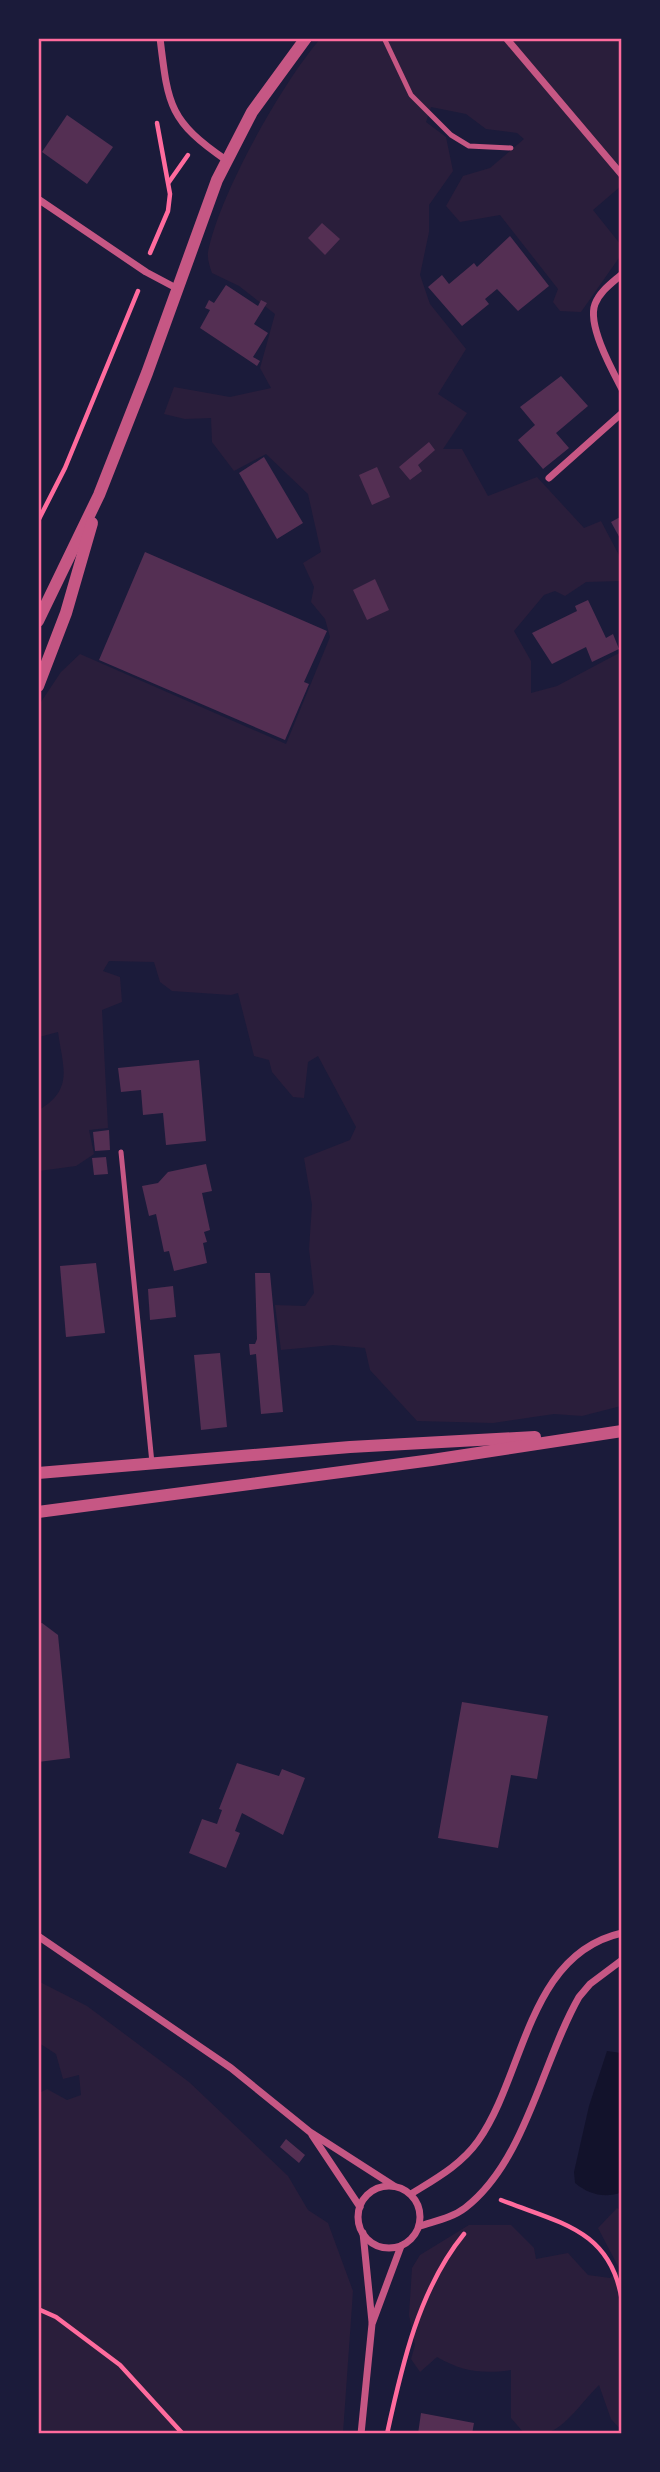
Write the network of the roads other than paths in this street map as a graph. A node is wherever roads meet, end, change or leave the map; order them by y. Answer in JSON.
{"nodes":[{"id":1,"x":160,"y":38,"type":"edge"},
{"id":2,"x":306,"y":38,"type":"edge"},
{"id":3,"x":384,"y":38,"type":"edge"},
{"id":4,"x":506,"y":38,"type":"edge"},
{"id":5,"x":511,"y":148,"type":"dead end"},
{"id":6,"x":226,"y":160,"type":"junction"},
{"id":7,"x":621,"y":175,"type":"edge"},
{"id":8,"x":38,"y":199,"type":"edge"},
{"id":9,"x":621,"y":274,"type":"edge"},
{"id":10,"x":178,"y":289,"type":"junction"},
{"id":11,"x":621,"y":389,"type":"edge"},
{"id":12,"x":621,"y":413,"type":"edge"},
{"id":13,"x":549,"y":478,"type":"dead end"},
{"id":14,"x":99,"y":495,"type":"junction"},
{"id":15,"x":38,"y":621,"type":"edge"},
{"id":16,"x":38,"y":685,"type":"edge"},
{"id":17,"x":121,"y":1152,"type":"dead end"},
{"id":18,"x":621,"y":1432,"type":"edge"},
{"id":19,"x":595,"y":1435,"type":"junction"},
{"id":20,"x":152,"y":1464,"type":"junction"},
{"id":21,"x":38,"y":1473,"type":"edge"},
{"id":22,"x":38,"y":1512,"type":"edge"},
{"id":23,"x":621,"y":1934,"type":"edge"},
{"id":24,"x":38,"y":1936,"type":"edge"},
{"id":25,"x":621,"y":1960,"type":"edge"},
{"id":26,"x":310,"y":2132,"type":"junction"},
{"id":27,"x":394,"y":2186,"type":"junction"},
{"id":28,"x":411,"y":2194,"type":"junction"},
{"id":29,"x":360,"y":2207,"type":"junction"},
{"id":30,"x":420,"y":2226,"type":"junction"},
{"id":31,"x":363,"y":2232,"type":"junction"},
{"id":32,"x":401,"y":2246,"type":"junction"},
{"id":33,"x":372,"y":2324,"type":"junction"},
{"id":34,"x":361,"y":2434,"type":"edge"}],
"edges":[{"from":1,"to":6,"type":"street"},
{"from":2,"to":6,"type":"street"},
{"from":3,"to":5,"type":"lane"},
{"from":4,"to":7,"type":"street"},
{"from":6,"to":10,"type":"street"},
{"from":8,"to":10,"type":"street"},
{"from":9,"to":11,"type":"street"},
{"from":10,"to":14,"type":"street"},
{"from":12,"to":13,"type":"street"},
{"from":14,"to":15,"type":"street"},
{"from":14,"to":16,"type":"street"},
{"from":17,"to":20,"type":"lane"},
{"from":18,"to":19,"type":"street"},
{"from":19,"to":20,"type":"street"},
{"from":19,"to":22,"type":"street"},
{"from":20,"to":21,"type":"street"},
{"from":23,"to":28,"type":"street"},
{"from":24,"to":26,"type":"street"},
{"from":25,"to":30,"type":"street"},
{"from":26,"to":27,"type":"street"},
{"from":26,"to":29,"type":"street"},
{"from":27,"to":28,"type":"street"},
{"from":27,"to":29,"type":"street"},
{"from":28,"to":30,"type":"street"},
{"from":29,"to":31,"type":"street"},
{"from":30,"to":32,"type":"street"},
{"from":31,"to":32,"type":"street"},
{"from":31,"to":33,"type":"street"},
{"from":32,"to":33,"type":"street"},
{"from":33,"to":34,"type":"street"}]}
